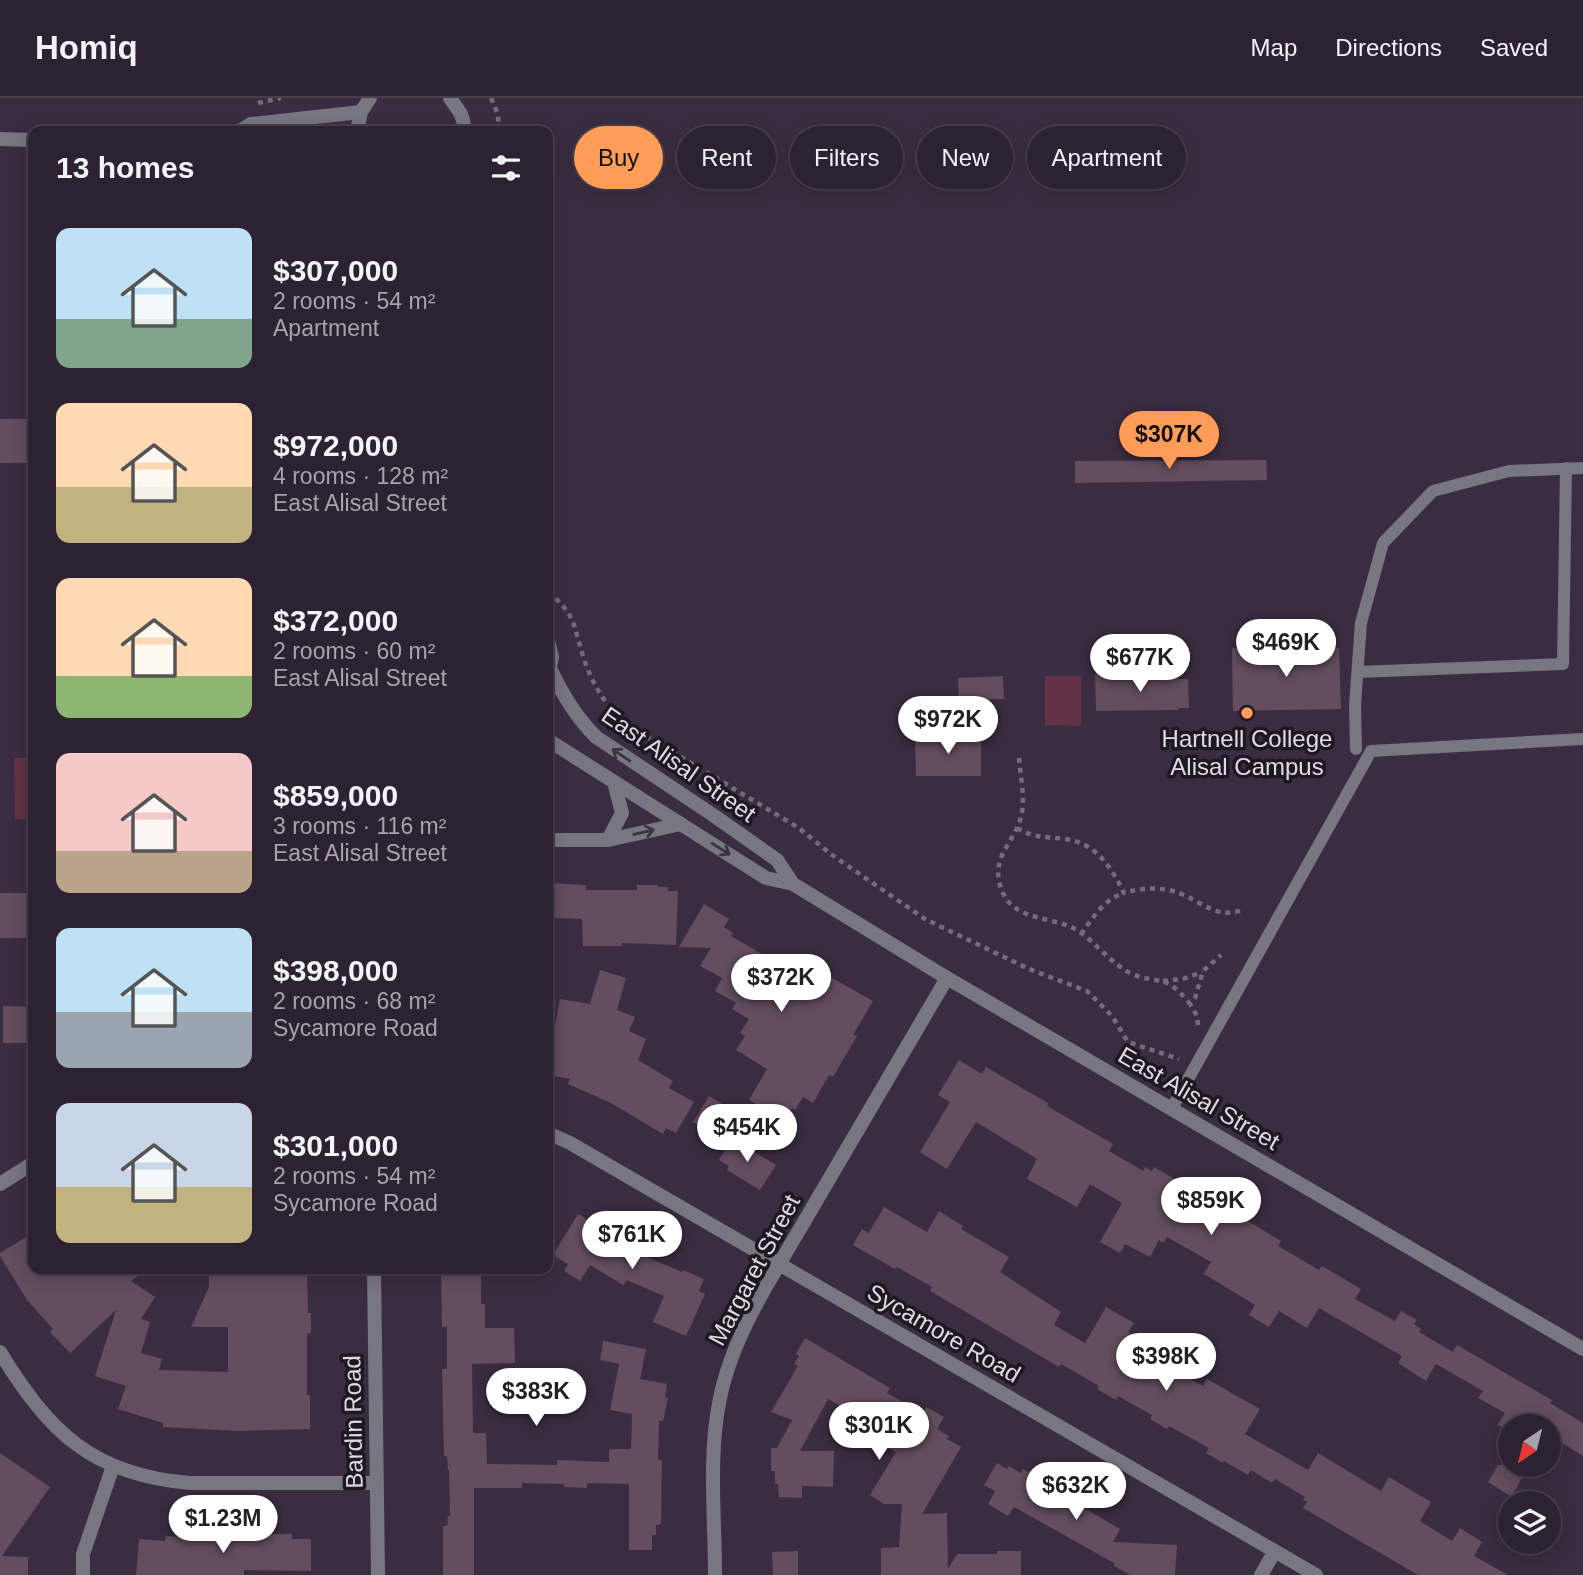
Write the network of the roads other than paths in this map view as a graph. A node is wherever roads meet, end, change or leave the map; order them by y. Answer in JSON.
{"nodes":[{"id":1,"x":370,"y":98,"type":"edge"},
{"id":2,"x":450,"y":98,"type":"edge"},
{"id":3,"x":361,"y":112,"type":"junction"},
{"id":4,"x":248,"y":126,"type":"edge"},
{"id":5,"x":358,"y":126,"type":"edge"},
{"id":6,"x":465,"y":126,"type":"edge"},
{"id":7,"x":0,"y":139,"type":"edge"},
{"id":8,"x":28,"y":140,"type":"edge"},
{"id":9,"x":1566,"y":468,"type":"junction"},
{"id":10,"x":1583,"y":468,"type":"edge"},
{"id":11,"x":1357,"y":672,"type":"junction"},
{"id":12,"x":553,"y":681,"type":"edge"},
{"id":13,"x":1583,"y":739,"type":"edge"},
{"id":14,"x":553,"y":743,"type":"edge"},
{"id":15,"x":1356,"y":750,"type":"dead end"},
{"id":16,"x":614,"y":782,"type":"junction"},
{"id":17,"x":681,"y":824,"type":"junction"},
{"id":18,"x":553,"y":840,"type":"edge"},
{"id":19,"x":608,"y":841,"type":"junction"},
{"id":20,"x":793,"y":884,"type":"junction"},
{"id":21,"x":947,"y":978,"type":"junction"},
{"id":22,"x":1172,"y":1108,"type":"junction"},
{"id":23,"x":553,"y":1135,"type":"edge"},
{"id":24,"x":28,"y":1166,"type":"edge"},
{"id":25,"x":0,"y":1184,"type":"edge"},
{"id":26,"x":779,"y":1264,"type":"junction"},
{"id":27,"x":373,"y":1274,"type":"edge"},
{"id":28,"x":1583,"y":1349,"type":"edge"},
{"id":29,"x":0,"y":1352,"type":"edge"},
{"id":30,"x":113,"y":1466,"type":"junction"},
{"id":31,"x":376,"y":1483,"type":"junction"},
{"id":32,"x":1275,"y":1551,"type":"junction"},
{"id":33,"x":83,"y":1575,"type":"edge"},
{"id":34,"x":377,"y":1575,"type":"edge"},
{"id":35,"x":715,"y":1575,"type":"edge"},
{"id":36,"x":1261,"y":1575,"type":"edge"},
{"id":37,"x":1316,"y":1575,"type":"edge"}],
"edges":[{"from":1,"to":3,"type":"street"},
{"from":2,"to":6,"type":"street"},
{"from":3,"to":4,"type":"street"},
{"from":3,"to":5,"type":"street"},
{"from":7,"to":8,"type":"street"},
{"from":9,"to":10,"type":"lane"},
{"from":9,"to":11,"type":"lane"},
{"from":9,"to":11,"type":"lane"},
{"from":11,"to":15,"type":"lane"},
{"from":20,"to":12,"type":"street","name":"East Alisal Street","one_way":true},
{"from":13,"to":22,"type":"lane"},
{"from":14,"to":16,"type":"street","name":"East Alisal Street"},
{"from":16,"to":17,"type":"street","name":"East Alisal Street"},
{"from":16,"to":19,"type":"street"},
{"from":19,"to":17,"type":"street","one_way":true},
{"from":17,"to":20,"type":"street","name":"East Alisal Street","one_way":true},
{"from":18,"to":19,"type":"street"},
{"from":20,"to":21,"type":"street","name":"East Alisal Street"},
{"from":21,"to":22,"type":"street","name":"East Alisal Street"},
{"from":21,"to":26,"type":"street","name":"Margaret Street"},
{"from":22,"to":28,"type":"street","name":"East Alisal Street"},
{"from":23,"to":26,"type":"street","name":"Sycamore Road"},
{"from":24,"to":25,"type":"street"},
{"from":26,"to":32,"type":"street","name":"Sycamore Road"},
{"from":26,"to":35,"type":"street","name":"Margaret Street"},
{"from":27,"to":31,"type":"street","name":"Bardin Road"},
{"from":29,"to":30,"type":"street"},
{"from":30,"to":31,"type":"street"},
{"from":30,"to":33,"type":"street"},
{"from":31,"to":34,"type":"street","name":"Bardin Road"},
{"from":32,"to":36,"type":"street"},
{"from":32,"to":37,"type":"street","name":"Sycamore Road"}]}
